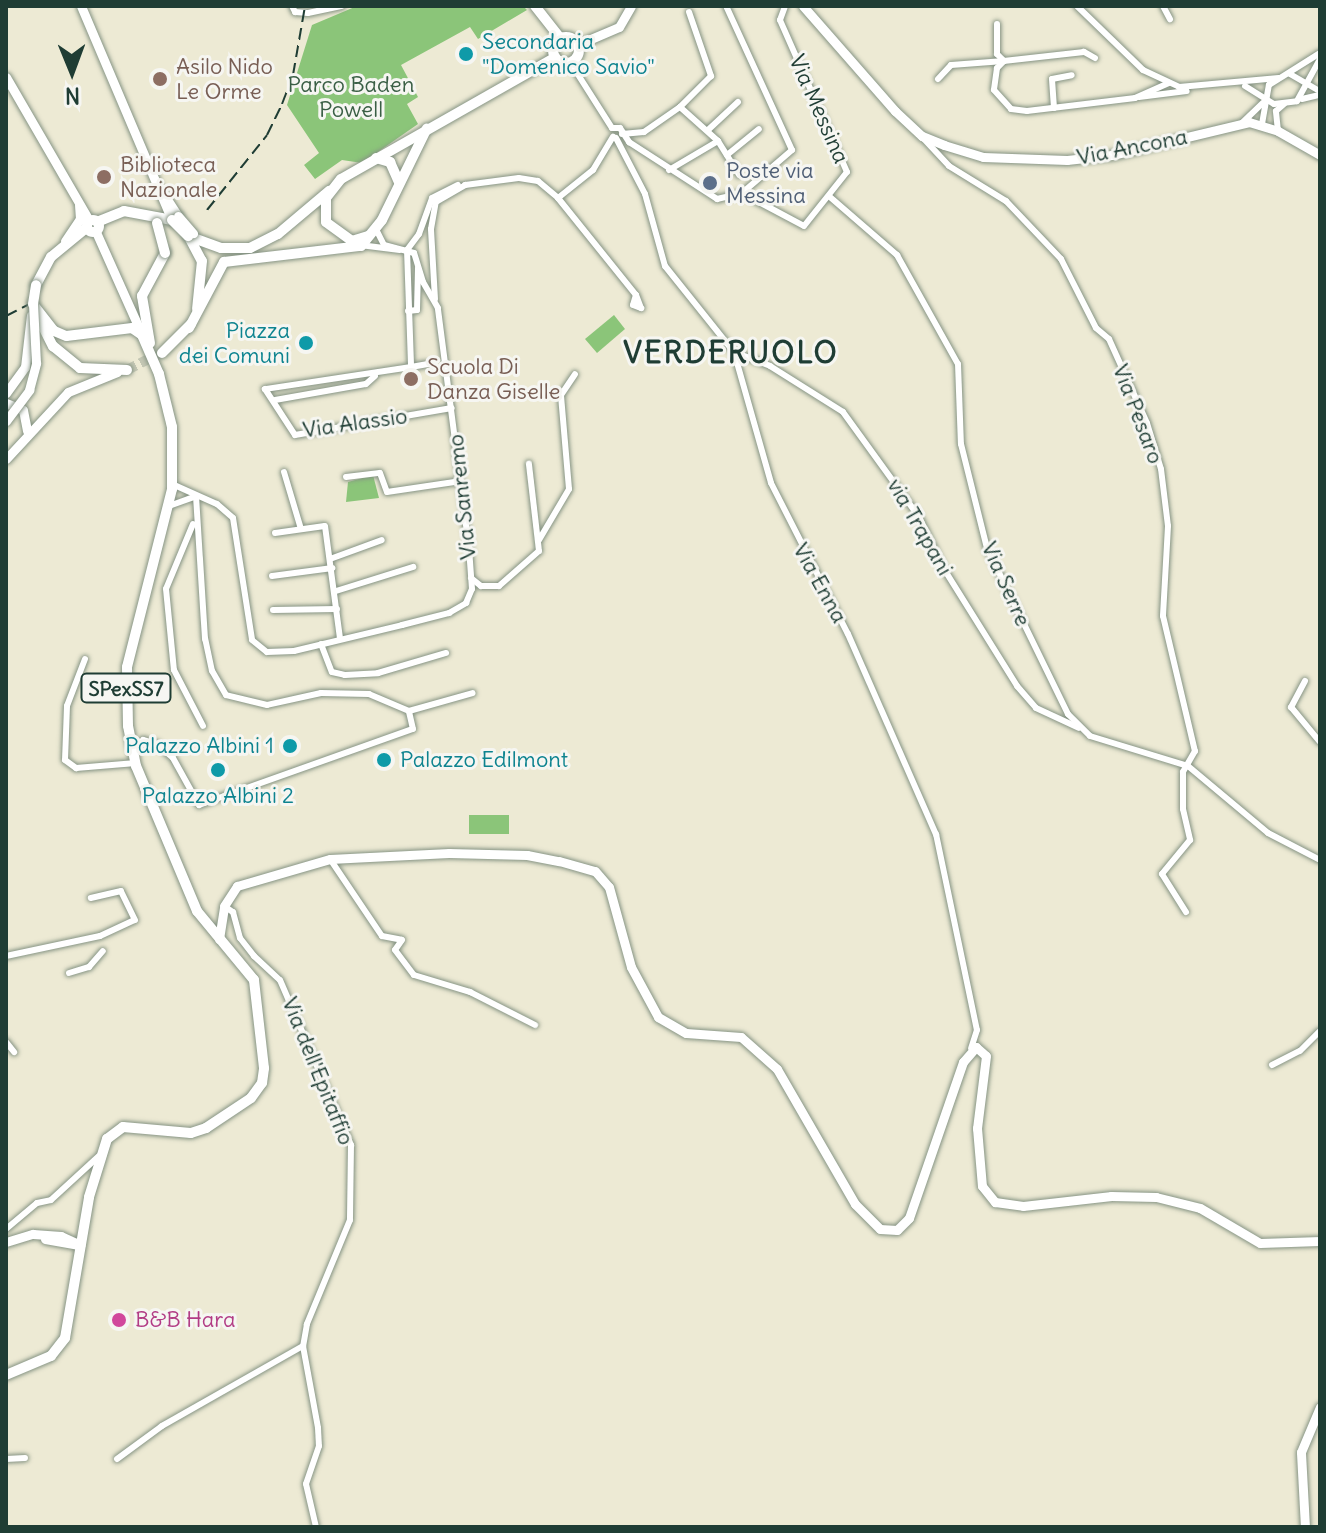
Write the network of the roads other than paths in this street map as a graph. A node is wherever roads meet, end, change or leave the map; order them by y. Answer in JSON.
{"nodes":[{"id":1,"x":81,"y":6,"type":"edge"},
{"id":2,"x":292,"y":6,"type":"edge"},
{"id":3,"x":342,"y":6,"type":"edge"},
{"id":4,"x":535,"y":6,"type":"edge"},
{"id":5,"x":631,"y":6,"type":"edge"},
{"id":6,"x":726,"y":6,"type":"edge"},
{"id":7,"x":785,"y":6,"type":"edge"},
{"id":8,"x":803,"y":6,"type":"edge"},
{"id":9,"x":1077,"y":6,"type":"edge"},
{"id":10,"x":1163,"y":6,"type":"edge"},
{"id":11,"x":689,"y":12,"type":"dead end"},
{"id":12,"x":1170,"y":19,"type":"dead end"},
{"id":13,"x":997,"y":24,"type":"dead end"},
{"id":14,"x":561,"y":39,"type":"junction"},
{"id":15,"x":579,"y":44,"type":"junction"},
{"id":16,"x":1320,"y":56,"type":"edge"},
{"id":17,"x":554,"y":58,"type":"junction"},
{"id":18,"x":1095,"y":58,"type":"dead end"},
{"id":19,"x":1004,"y":61,"type":"junction"},
{"id":20,"x":570,"y":62,"type":"junction"},
{"id":21,"x":1143,"y":70,"type":"junction"},
{"id":22,"x":1290,"y":74,"type":"junction"},
{"id":23,"x":1072,"y":75,"type":"dead end"},
{"id":24,"x":6,"y":77,"type":"edge"},
{"id":25,"x":1279,"y":78,"type":"junction"},
{"id":26,"x":938,"y":79,"type":"dead end"},
{"id":27,"x":1307,"y":81,"type":"junction"},
{"id":28,"x":1169,"y":83,"type":"junction"},
{"id":29,"x":1241,"y":85,"type":"junction"},
{"id":30,"x":1148,"y":89,"type":"junction"},
{"id":31,"x":1194,"y":89,"type":"junction"},
{"id":32,"x":1320,"y":93,"type":"edge"},
{"id":33,"x":1135,"y":98,"type":"junction"},
{"id":34,"x":1263,"y":99,"type":"junction"},
{"id":35,"x":1302,"y":99,"type":"junction"},
{"id":36,"x":738,"y":102,"type":"dead end"},
{"id":37,"x":1284,"y":104,"type":"junction"},
{"id":38,"x":680,"y":107,"type":"junction"},
{"id":39,"x":1054,"y":108,"type":"junction"},
{"id":40,"x":1276,"y":111,"type":"junction"},
{"id":41,"x":1242,"y":123,"type":"junction"},
{"id":42,"x":1262,"y":124,"type":"junction"},
{"id":43,"x":427,"y":128,"type":"junction"},
{"id":44,"x":759,"y":129,"type":"dead end"},
{"id":45,"x":708,"y":130,"type":"junction"},
{"id":46,"x":1278,"y":131,"type":"junction"},
{"id":47,"x":618,"y":136,"type":"junction"},
{"id":48,"x":922,"y":136,"type":"junction"},
{"id":49,"x":718,"y":141,"type":"junction"},
{"id":50,"x":727,"y":155,"type":"junction"},
{"id":51,"x":1320,"y":155,"type":"edge"},
{"id":52,"x":376,"y":158,"type":"junction"},
{"id":53,"x":669,"y":170,"type":"junction"},
{"id":54,"x":739,"y":175,"type":"dead end"},
{"id":55,"x":399,"y":182,"type":"junction"},
{"id":56,"x":465,"y":185,"type":"junction"},
{"id":57,"x":331,"y":190,"type":"junction"},
{"id":58,"x":742,"y":193,"type":"junction"},
{"id":59,"x":76,"y":194,"type":"junction"},
{"id":60,"x":830,"y":197,"type":"junction"},
{"id":61,"x":558,"y":198,"type":"junction"},
{"id":62,"x":148,"y":212,"type":"junction"},
{"id":63,"x":175,"y":218,"type":"junction"},
{"id":64,"x":92,"y":226,"type":"junction"},
{"id":65,"x":373,"y":232,"type":"junction"},
{"id":66,"x":191,"y":234,"type":"junction"},
{"id":67,"x":356,"y":243,"type":"junction"},
{"id":68,"x":59,"y":249,"type":"junction"},
{"id":69,"x":407,"y":250,"type":"junction"},
{"id":70,"x":419,"y":263,"type":"junction"},
{"id":71,"x":636,"y":295,"type":"dead end"},
{"id":72,"x":435,"y":299,"type":"junction"},
{"id":73,"x":33,"y":304,"type":"junction"},
{"id":74,"x":408,"y":311,"type":"junction"},
{"id":75,"x":189,"y":328,"type":"junction"},
{"id":76,"x":142,"y":335,"type":"junction"},
{"id":77,"x":734,"y":352,"type":"junction"},
{"id":78,"x":158,"y":356,"type":"junction"},
{"id":79,"x":428,"y":364,"type":"dead end"},
{"id":80,"x":411,"y":367,"type":"junction"},
{"id":81,"x":122,"y":371,"type":"joint"},
{"id":82,"x":575,"y":374,"type":"dead end"},
{"id":83,"x":375,"y":376,"type":"junction"},
{"id":84,"x":6,"y":393,"type":"edge"},
{"id":85,"x":275,"y":400,"type":"junction"},
{"id":86,"x":6,"y":403,"type":"edge"},
{"id":87,"x":452,"y":408,"type":"junction"},
{"id":88,"x":6,"y":421,"type":"edge"},
{"id":89,"x":21,"y":439,"type":"junction"},
{"id":90,"x":6,"y":444,"type":"edge"},
{"id":91,"x":6,"y":459,"type":"edge"},
{"id":92,"x":529,"y":464,"type":"dead end"},
{"id":93,"x":284,"y":472,"type":"dead end"},
{"id":94,"x":346,"y":477,"type":"dead end"},
{"id":95,"x":461,"y":481,"type":"junction"},
{"id":96,"x":172,"y":484,"type":"junction"},
{"id":97,"x":196,"y":496,"type":"junction"},
{"id":98,"x":169,"y":506,"type":"junction"},
{"id":99,"x":195,"y":521,"type":"junction"},
{"id":100,"x":301,"y":529,"type":"junction"},
{"id":101,"x":275,"y":533,"type":"dead end"},
{"id":102,"x":382,"y":540,"type":"dead end"},
{"id":103,"x":539,"y":540,"type":"junction"},
{"id":104,"x":330,"y":559,"type":"junction"},
{"id":105,"x":413,"y":567,"type":"dead end"},
{"id":106,"x":332,"y":568,"type":"junction"},
{"id":107,"x":272,"y":576,"type":"dead end"},
{"id":108,"x":471,"y":578,"type":"junction"},
{"id":109,"x":336,"y":591,"type":"junction"},
{"id":110,"x":337,"y":609,"type":"junction"},
{"id":111,"x":273,"y":610,"type":"dead end"},
{"id":112,"x":340,"y":638,"type":"junction"},
{"id":113,"x":321,"y":644,"type":"junction"},
{"id":114,"x":446,"y":653,"type":"dead end"},
{"id":115,"x":85,"y":659,"type":"dead end"},
{"id":116,"x":1305,"y":681,"type":"dead end"},
{"id":117,"x":473,"y":693,"type":"dead end"},
{"id":118,"x":409,"y":711,"type":"junction"},
{"id":119,"x":203,"y":726,"type":"dead end"},
{"id":120,"x":1079,"y":729,"type":"junction"},
{"id":121,"x":1320,"y":742,"type":"edge"},
{"id":122,"x":135,"y":758,"type":"junction"},
{"id":123,"x":1188,"y":766,"type":"junction"},
{"id":124,"x":330,"y":859,"type":"junction"},
{"id":125,"x":1320,"y":860,"type":"edge"},
{"id":126,"x":91,"y":898,"type":"dead end"},
{"id":127,"x":224,"y":906,"type":"junction"},
{"id":128,"x":1186,"y":912,"type":"dead end"},
{"id":129,"x":219,"y":939,"type":"junction"},
{"id":130,"x":103,"y":951,"type":"dead end"},
{"id":131,"x":6,"y":956,"type":"edge"},
{"id":132,"x":69,"y":973,"type":"dead end"},
{"id":133,"x":535,"y":1025,"type":"dead end"},
{"id":134,"x":1320,"y":1031,"type":"edge"},
{"id":135,"x":6,"y":1042,"type":"edge"},
{"id":136,"x":971,"y":1048,"type":"junction"},
{"id":137,"x":14,"y":1052,"type":"dead end"},
{"id":138,"x":1272,"y":1065,"type":"dead end"},
{"id":139,"x":99,"y":1156,"type":"junction"},
{"id":140,"x":85,"y":1224,"type":"junction"},
{"id":141,"x":6,"y":1229,"type":"edge"},
{"id":142,"x":60,"y":1240,"type":"junction"},
{"id":143,"x":1320,"y":1241,"type":"edge"},
{"id":144,"x":6,"y":1242,"type":"edge"},
{"id":145,"x":80,"y":1245,"type":"junction"},
{"id":146,"x":75,"y":1281,"type":"junction"},
{"id":147,"x":303,"y":1346,"type":"junction"},
{"id":148,"x":6,"y":1375,"type":"edge"},
{"id":149,"x":1320,"y":1407,"type":"edge"},
{"id":150,"x":25,"y":1458,"type":"dead end"},
{"id":151,"x":6,"y":1459,"type":"edge"},
{"id":152,"x":117,"y":1459,"type":"dead end"},
{"id":153,"x":316,"y":1527,"type":"edge"},
{"id":154,"x":1305,"y":1527,"type":"edge"}],
"edges":[{"from":1,"to":63,"type":"main road"},
{"from":2,"to":3,"type":"street"},
{"from":4,"to":14,"type":"main road"},
{"from":5,"to":15,"type":"main road"},
{"from":6,"to":58,"type":"street","name":"Via Messina"},
{"from":7,"to":60,"type":"street","name":"Via Messina"},
{"from":8,"to":48,"type":"main road","name":"Via Ancona"},
{"from":9,"to":21,"type":"street"},
{"from":10,"to":12,"type":"street"},
{"from":11,"to":38,"type":"street"},
{"from":13,"to":19,"type":"street"},
{"from":14,"to":15,"type":"main road"},
{"from":14,"to":17,"type":"main road"},
{"from":15,"to":20,"type":"main road"},
{"from":16,"to":22,"type":"street"},
{"from":16,"to":27,"type":"street"},
{"from":17,"to":20,"type":"main road"},
{"from":17,"to":43,"type":"main road"},
{"from":18,"to":19,"type":"street"},
{"from":19,"to":26,"type":"street"},
{"from":19,"to":39,"type":"street"},
{"from":20,"to":47,"type":"street"},
{"from":21,"to":28,"type":"street"},
{"from":21,"to":30,"type":"street"},
{"from":22,"to":25,"type":"street"},
{"from":22,"to":27,"type":"street"},
{"from":23,"to":39,"type":"street"},
{"from":24,"to":59,"type":"main road","number":"SPexSS7"},
{"from":25,"to":29,"type":"street"},
{"from":25,"to":34,"type":"street"},
{"from":27,"to":32,"type":"street"},
{"from":27,"to":35,"type":"street"},
{"from":28,"to":30,"type":"street"},
{"from":28,"to":31,"type":"street"},
{"from":29,"to":31,"type":"street"},
{"from":29,"to":34,"type":"street"},
{"from":30,"to":33,"type":"street"},
{"from":31,"to":33,"type":"street"},
{"from":32,"to":35,"type":"street"},
{"from":33,"to":39,"type":"street"},
{"from":34,"to":37,"type":"street"},
{"from":34,"to":41,"type":"street"},
{"from":34,"to":42,"type":"street"},
{"from":35,"to":37,"type":"street"},
{"from":36,"to":45,"type":"street"},
{"from":37,"to":40,"type":"street"},
{"from":38,"to":45,"type":"street"},
{"from":38,"to":47,"type":"street"},
{"from":40,"to":42,"type":"street"},
{"from":40,"to":46,"type":"street"},
{"from":41,"to":42,"type":"main road","name":"Via Ancona"},
{"from":41,"to":48,"type":"main road","name":"Via Ancona"},
{"from":42,"to":46,"type":"main road","name":"Via Ancona"},
{"from":43,"to":52,"type":"main road"},
{"from":43,"to":55,"type":"main road"},
{"from":44,"to":50,"type":"street"},
{"from":45,"to":49,"type":"street"},
{"from":46,"to":51,"type":"main road","name":"Via Ancona"},
{"from":47,"to":53,"type":"street"},
{"from":47,"to":61,"type":"street"},
{"from":47,"to":77,"type":"street","name":"Via Enna"},
{"from":48,"to":123,"type":"street","name":"Via Pesaro"},
{"from":49,"to":50,"type":"street"},
{"from":49,"to":53,"type":"street"},
{"from":50,"to":54,"type":"street"},
{"from":52,"to":55,"type":"main road"},
{"from":52,"to":57,"type":"main road"},
{"from":53,"to":58,"type":"street"},
{"from":55,"to":65,"type":"main road"},
{"from":56,"to":61,"type":"street"},
{"from":56,"to":69,"type":"street"},
{"from":56,"to":72,"type":"street"},
{"from":57,"to":66,"type":"main road"},
{"from":57,"to":67,"type":"main road"},
{"from":58,"to":60,"type":"street","name":"Via Messina"},
{"from":59,"to":64,"type":"main road","number":"SPexSS7"},
{"from":59,"to":68,"type":"main road"},
{"from":60,"to":120,"type":"street","name":"Via Serre"},
{"from":61,"to":71,"type":"street"},
{"from":62,"to":63,"type":"main road"},
{"from":62,"to":64,"type":"main road"},
{"from":62,"to":78,"type":"main road","bridge":true},
{"from":63,"to":66,"type":"main road","bridge":true},
{"from":64,"to":68,"type":"main road"},
{"from":64,"to":76,"type":"main road","number":"SPexSS7"},
{"from":65,"to":67,"type":"main road"},
{"from":65,"to":69,"type":"street","name":"Via Sanremo"},
{"from":66,"to":75,"type":"main road"},
{"from":67,"to":69,"type":"street"},
{"from":67,"to":75,"type":"main road"},
{"from":68,"to":73,"type":"main road","bridge":true},
{"from":69,"to":70,"type":"street","name":"Via Sanremo"},
{"from":69,"to":74,"type":"street"},
{"from":70,"to":72,"type":"street","name":"Via Sanremo"},
{"from":70,"to":74,"type":"street"},
{"from":72,"to":87,"type":"street","name":"Via Sanremo"},
{"from":73,"to":76,"type":"main road"},
{"from":73,"to":81,"type":"main road"},
{"from":73,"to":84,"type":"main road","bridge":true},
{"from":73,"to":88,"type":"main road","bridge":true},
{"from":74,"to":80,"type":"street"},
{"from":75,"to":78,"type":"main road"},
{"from":76,"to":78,"type":"main road","number":"SPexSS7"},
{"from":77,"to":120,"type":"street","name":"via Trapani"},
{"from":77,"to":136,"type":"street","name":"Via Enna"},
{"from":78,"to":96,"type":"main road","number":"SPexSS7"},
{"from":79,"to":80,"type":"street"},
{"from":80,"to":83,"type":"street"},
{"from":81,"to":89,"type":"main road"},
{"from":82,"to":103,"type":"street"},
{"from":83,"to":85,"type":"street"},
{"from":83,"to":85,"type":"street"},
{"from":85,"to":87,"type":"street","name":"Via Alassio"},
{"from":86,"to":89,"type":"main road"},
{"from":87,"to":95,"type":"street","name":"Via Sanremo"},
{"from":89,"to":90,"type":"main road"},
{"from":89,"to":91,"type":"main road"},
{"from":92,"to":103,"type":"street"},
{"from":93,"to":100,"type":"street"},
{"from":94,"to":95,"type":"street"},
{"from":95,"to":108,"type":"street","name":"Via Sanremo"},
{"from":96,"to":97,"type":"street","name":"Via Sanremo"},
{"from":96,"to":98,"type":"main road","number":"SPexSS7"},
{"from":97,"to":98,"type":"street"},
{"from":97,"to":99,"type":"street"},
{"from":97,"to":113,"type":"street","name":"Via Sanremo"},
{"from":98,"to":122,"type":"main road","number":"SPexSS7"},
{"from":99,"to":118,"type":"street"},
{"from":99,"to":119,"type":"street"},
{"from":100,"to":101,"type":"street"},
{"from":100,"to":104,"type":"street"},
{"from":102,"to":104,"type":"street"},
{"from":103,"to":108,"type":"street"},
{"from":104,"to":106,"type":"street"},
{"from":105,"to":109,"type":"street"},
{"from":106,"to":107,"type":"street"},
{"from":106,"to":109,"type":"street"},
{"from":108,"to":112,"type":"street","name":"Via Sanremo"},
{"from":109,"to":110,"type":"street"},
{"from":110,"to":111,"type":"street"},
{"from":110,"to":112,"type":"street"},
{"from":112,"to":113,"type":"street","name":"Via Sanremo"},
{"from":113,"to":114,"type":"street"},
{"from":115,"to":122,"type":"street"},
{"from":116,"to":121,"type":"street"},
{"from":117,"to":118,"type":"street"},
{"from":118,"to":122,"type":"street"},
{"from":120,"to":123,"type":"street"},
{"from":122,"to":129,"type":"main road","number":"SPexSS7"},
{"from":123,"to":125,"type":"street"},
{"from":123,"to":128,"type":"street","name":"Via Pesaro"},
{"from":124,"to":127,"type":"main road"},
{"from":124,"to":133,"type":"street"},
{"from":124,"to":136,"type":"main road"},
{"from":126,"to":131,"type":"street"},
{"from":127,"to":129,"type":"main road"},
{"from":127,"to":147,"type":"street","name":"Via dell'Epitaffio"},
{"from":129,"to":139,"type":"main road"},
{"from":130,"to":132,"type":"street"},
{"from":134,"to":138,"type":"street"},
{"from":135,"to":137,"type":"street"},
{"from":136,"to":143,"type":"main road"},
{"from":139,"to":140,"type":"main road"},
{"from":139,"to":141,"type":"street"},
{"from":140,"to":142,"type":"main road"},
{"from":140,"to":145,"type":"main road"},
{"from":142,"to":144,"type":"main road"},
{"from":142,"to":145,"type":"main road"},
{"from":142,"to":146,"type":"main road"},
{"from":145,"to":146,"type":"main road"},
{"from":146,"to":148,"type":"main road"},
{"from":147,"to":152,"type":"street"},
{"from":147,"to":153,"type":"street","name":"Via dell'Epitaffio"},
{"from":149,"to":154,"type":"main road"},
{"from":150,"to":151,"type":"street"}]}
